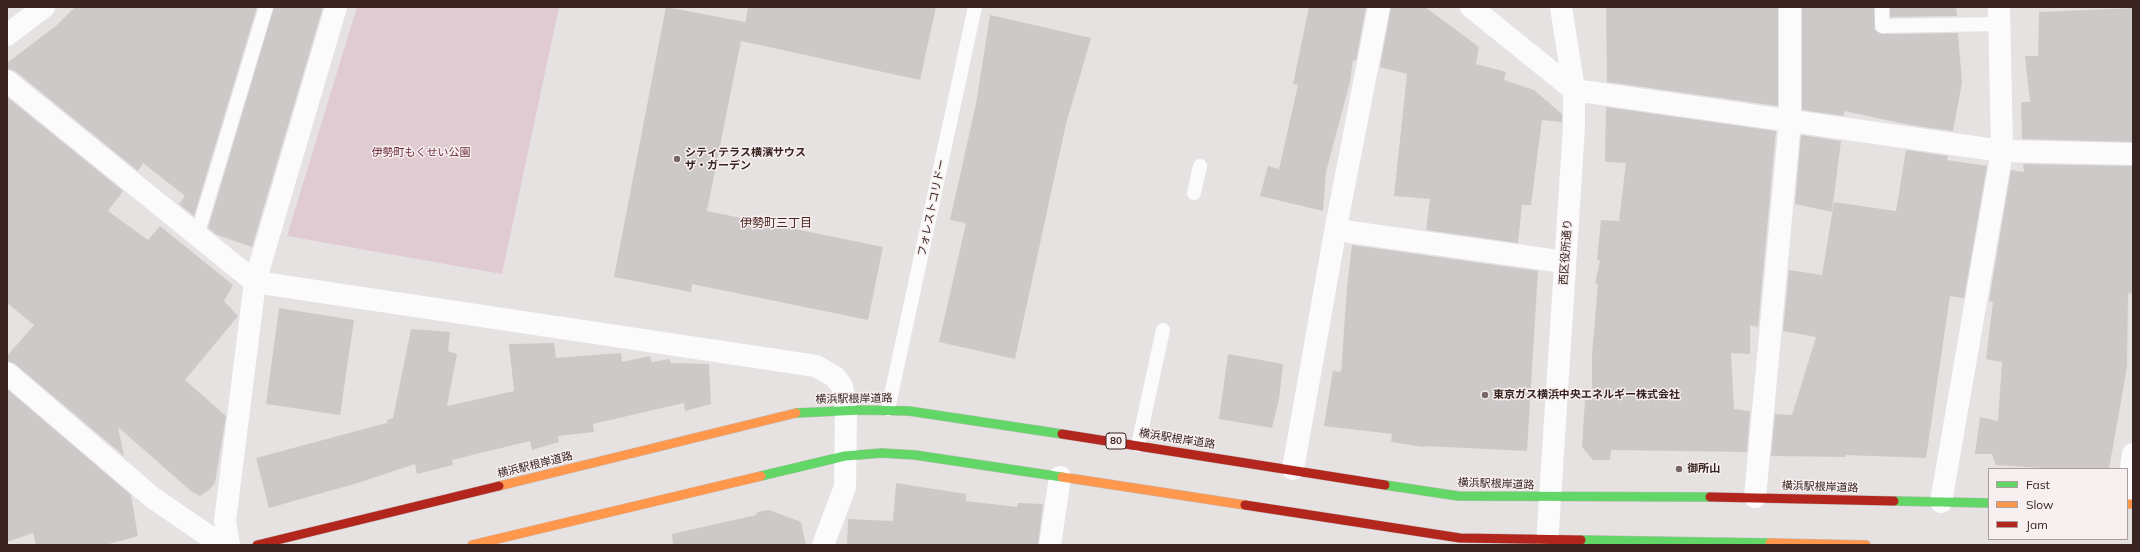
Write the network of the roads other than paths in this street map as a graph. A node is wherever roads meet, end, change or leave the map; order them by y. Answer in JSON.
{"nodes":[{"id":1,"x":44,"y":7,"type":"edge"},
{"id":2,"x":266,"y":7,"type":"edge"},
{"id":3,"x":336,"y":7,"type":"edge"},
{"id":4,"x":975,"y":7,"type":"edge"},
{"id":5,"x":1379,"y":7,"type":"edge"},
{"id":6,"x":1471,"y":7,"type":"edge"},
{"id":7,"x":1561,"y":7,"type":"edge"},
{"id":8,"x":1790,"y":7,"type":"edge"},
{"id":9,"x":1882,"y":7,"type":"edge"},
{"id":10,"x":1999,"y":15,"type":"edge"},
{"id":11,"x":7,"y":35,"type":"edge"},
{"id":12,"x":7,"y":81,"type":"edge"},
{"id":13,"x":1574,"y":90,"type":"junction"},
{"id":14,"x":1790,"y":121,"type":"junction"},
{"id":15,"x":2002,"y":151,"type":"junction"},
{"id":16,"x":2133,"y":154,"type":"edge"},
{"id":17,"x":1200,"y":166,"type":"dead end"},
{"id":18,"x":1194,"y":193,"type":"dead end"},
{"id":19,"x":1336,"y":227,"type":"junction"},
{"id":20,"x":197,"y":235,"type":"junction"},
{"id":21,"x":1565,"y":262,"type":"junction"},
{"id":22,"x":255,"y":282,"type":"junction"},
{"id":23,"x":1163,"y":330,"type":"dead end"},
{"id":24,"x":7,"y":373,"type":"edge"},
{"id":25,"x":888,"y":409,"type":"junction"},
{"id":26,"x":846,"y":410,"type":"junction"},
{"id":27,"x":1138,"y":445,"type":"junction"},
{"id":28,"x":2133,"y":454,"type":"edge"},
{"id":29,"x":845,"y":456,"type":"junction"},
{"id":30,"x":1293,"y":469,"type":"junction"},
{"id":31,"x":1060,"y":477,"type":"junction"},
{"id":32,"x":2128,"y":490,"type":"edge"},
{"id":33,"x":1550,"y":497,"type":"junction"},
{"id":34,"x":1755,"y":497,"type":"junction"},
{"id":35,"x":1941,"y":502,"type":"junction"},
{"id":36,"x":1988,"y":503,"type":"edge"},
{"id":37,"x":1547,"y":542,"type":"edge"},
{"id":38,"x":222,"y":545,"type":"edge"},
{"id":39,"x":230,"y":545,"type":"edge"},
{"id":40,"x":257,"y":545,"type":"edge"},
{"id":41,"x":472,"y":545,"type":"edge"},
{"id":42,"x":823,"y":545,"type":"edge"},
{"id":43,"x":1050,"y":545,"type":"edge"},
{"id":44,"x":1866,"y":545,"type":"edge"}],
"edges":[{"from":1,"to":11,"type":"street"},
{"from":2,"to":20,"type":"lane"},
{"from":3,"to":22,"type":"street"},
{"from":4,"to":25,"type":"lane","name":"フォレストコリドー"},
{"from":5,"to":19,"type":"street"},
{"from":6,"to":13,"type":"street"},
{"from":7,"to":13,"type":"street","name":"西区役所通り"},
{"from":8,"to":14,"type":"street"},
{"from":9,"to":10,"type":"lane"},
{"from":10,"to":15,"type":"street"},
{"from":12,"to":20,"type":"street"},
{"from":13,"to":14,"type":"street"},
{"from":13,"to":21,"type":"street","name":"西区役所通り"},
{"from":14,"to":15,"type":"street"},
{"from":14,"to":34,"type":"street"},
{"from":15,"to":16,"type":"street"},
{"from":15,"to":35,"type":"street"},
{"from":17,"to":18,"type":"lane"},
{"from":19,"to":21,"type":"street"},
{"from":19,"to":30,"type":"street"},
{"from":20,"to":22,"type":"street"},
{"from":21,"to":33,"type":"street","name":"西区役所通り"},
{"from":22,"to":26,"type":"street"},
{"from":22,"to":39,"type":"street"},
{"from":23,"to":27,"type":"lane"},
{"from":24,"to":38,"type":"street"},
{"from":25,"to":26,"type":"main road","name":"横浜駅根岸道路","number":"80"},
{"from":25,"to":27,"type":"main road","name":"横浜駅根岸道路","number":"80"},
{"from":26,"to":29,"type":"street"},
{"from":26,"to":40,"type":"main road","name":"横浜駅根岸道路","number":"80"},
{"from":27,"to":30,"type":"main road","name":"横浜駅根岸道路","number":"80"},
{"from":28,"to":32,"type":"street"},
{"from":29,"to":31,"type":"main road"},
{"from":29,"to":41,"type":"main road"},
{"from":29,"to":42,"type":"street"},
{"from":30,"to":33,"type":"main road","name":"横浜駅根岸道路","number":"80"},
{"from":31,"to":37,"type":"main road"},
{"from":31,"to":43,"type":"street"},
{"from":33,"to":34,"type":"main road","name":"横浜駅根岸道路","number":"80"},
{"from":33,"to":37,"type":"street","name":"西区役所通り"},
{"from":34,"to":35,"type":"main road","name":"横浜駅根岸道路","number":"80"},
{"from":35,"to":36,"type":"main road","name":"横浜駅根岸道路","number":"80"},
{"from":37,"to":44,"type":"main road"}]}
